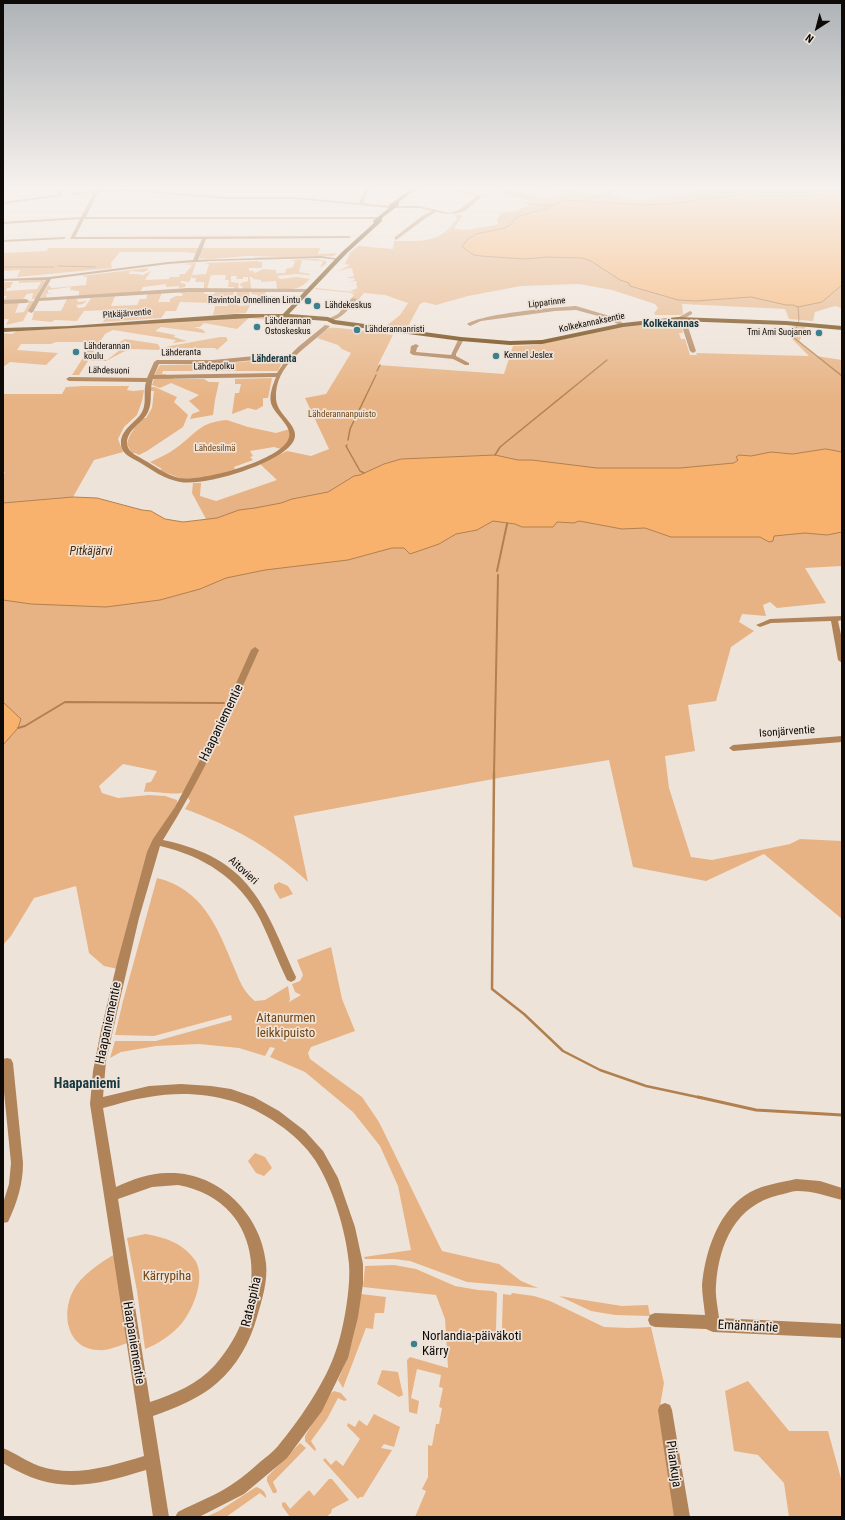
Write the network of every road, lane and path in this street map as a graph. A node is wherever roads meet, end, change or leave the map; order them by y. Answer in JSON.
{"nodes":[{"id":1,"x":196,"y":258,"type":"edge"},
{"id":2,"x":336,"y":259,"type":"joint"},
{"id":3,"x":195,"y":261,"type":"junction"},
{"id":4,"x":49,"y":278,"type":"junction"},
{"id":5,"x":3,"y":280,"type":"edge"},
{"id":6,"x":306,"y":290,"type":"junction"},
{"id":7,"x":37,"y":300,"type":"junction"},
{"id":8,"x":354,"y":300,"type":"dead end"},
{"id":9,"x":26,"y":301,"type":"dead end"},
{"id":10,"x":3,"y":302,"type":"edge"},
{"id":11,"x":31,"y":311,"type":"dead end"},
{"id":12,"x":690,"y":313,"type":"dead end"},
{"id":13,"x":281,"y":316,"type":"junction"},
{"id":14,"x":682,"y":319,"type":"junction"},
{"id":15,"x":319,"y":323,"type":"junction"},
{"id":16,"x":330,"y":323,"type":"junction"},
{"id":17,"x":470,"y":324,"type":"dead end"},
{"id":18,"x":623,"y":325,"type":"junction"},
{"id":19,"x":842,"y":328,"type":"edge"},
{"id":20,"x":3,"y":330,"type":"edge"},
{"id":21,"x":313,"y":336,"type":"junction"},
{"id":22,"x":461,"y":339,"type":"junction"},
{"id":23,"x":416,"y":346,"type":"dead end"},
{"id":24,"x":693,"y":351,"type":"dead end"},
{"id":25,"x":454,"y":357,"type":"junction"},
{"id":26,"x":288,"y":360,"type":"junction"},
{"id":27,"x":467,"y":364,"type":"dead end"},
{"id":28,"x":279,"y":375,"type":"junction"},
{"id":29,"x":69,"y":379,"type":"dead end"},
{"id":30,"x":150,"y":379,"type":"junction"},
{"id":31,"x":838,"y":618,"type":"edge"},
{"id":32,"x":760,"y":625,"type":"dead end"},
{"id":33,"x":255,"y":650,"type":"dead end"},
{"id":34,"x":842,"y":660,"type":"edge"},
{"id":35,"x":842,"y":739,"type":"edge"},
{"id":36,"x":733,"y":748,"type":"dead end"},
{"id":37,"x":156,"y":842,"type":"junction"},
{"id":38,"x":291,"y":977,"type":"dead end"},
{"id":39,"x":7,"y":1063,"type":"dead end"},
{"id":40,"x":96,"y":1104,"type":"junction"},
{"id":41,"x":842,"y":1194,"type":"edge"},
{"id":42,"x":111,"y":1195,"type":"junction"},
{"id":43,"x":3,"y":1217,"type":"edge"},
{"id":44,"x":655,"y":1320,"type":"dead end"},
{"id":45,"x":713,"y":1325,"type":"junction"},
{"id":46,"x":842,"y":1331,"type":"edge"},
{"id":47,"x":665,"y":1410,"type":"dead end"},
{"id":48,"x":144,"y":1412,"type":"junction"},
{"id":49,"x":3,"y":1455,"type":"edge"},
{"id":50,"x":152,"y":1461,"type":"junction"},
{"id":51,"x":161,"y":1517,"type":"edge"},
{"id":52,"x":183,"y":1517,"type":"edge"},
{"id":53,"x":682,"y":1517,"type":"edge"}],
"edges":[{"from":1,"to":3,"type":"street"},
{"from":2,"to":3,"type":"street"},
{"from":2,"to":6,"type":"main road"},
{"from":3,"to":4,"type":"street"},
{"from":4,"to":5,"type":"street"},
{"from":4,"to":7,"type":"street"},
{"from":6,"to":7,"type":"street"},
{"from":6,"to":13,"type":"main road"},
{"from":7,"to":11,"type":"street"},
{"from":8,"to":16,"type":"street","name":"Lähderanta"},
{"from":9,"to":10,"type":"street"},
{"from":12,"to":14,"type":"street"},
{"from":13,"to":15,"type":"main road"},
{"from":13,"to":20,"type":"main road","name":"Pitkäjärventie"},
{"from":14,"to":18,"type":"main road","name":"Kolkekannaksentie"},
{"from":14,"to":19,"type":"main road","name":"Kolkekannaksentie"},
{"from":14,"to":24,"type":"street"},
{"from":15,"to":16,"type":"main road","name":"Kolkekannaksentie"},
{"from":15,"to":21,"type":"street","name":"Lähderanta"},
{"from":16,"to":21,"type":"street","name":"Lähderanta"},
{"from":16,"to":22,"type":"main road","name":"Kolkekannaksentie"},
{"from":17,"to":18,"type":"street","name":"Lipparinne"},
{"from":18,"to":22,"type":"main road","name":"Kolkekannaksentie"},
{"from":21,"to":26,"type":"street","name":"Lähderanta"},
{"from":22,"to":25,"type":"street"},
{"from":23,"to":25,"type":"street"},
{"from":25,"to":27,"type":"street"},
{"from":26,"to":28,"type":"street","name":"Lähderanta"},
{"from":26,"to":30,"type":"street","name":"Lähderanta"},
{"from":28,"to":30,"type":"street","name":"Lähdepolku"},
{"from":28,"to":30,"type":"street","name":"Lähderanta"},
{"from":29,"to":30,"type":"street","name":"Lähdesuoni"},
{"from":31,"to":32,"type":"street"},
{"from":31,"to":34,"type":"street"},
{"from":33,"to":37,"type":"street","name":"Haapaniementie"},
{"from":35,"to":36,"type":"street","name":"Isonjärventie"},
{"from":37,"to":38,"type":"street","name":"Aitovieri"},
{"from":37,"to":40,"type":"street","name":"Haapaniementie"},
{"from":39,"to":43,"type":"street"},
{"from":40,"to":42,"type":"street","name":"Haapaniementie"},
{"from":40,"to":52,"type":"street"},
{"from":41,"to":45,"type":"street"},
{"from":42,"to":48,"type":"street","name":"Haapaniementie"},
{"from":42,"to":48,"type":"street","name":"Rataspiha"},
{"from":44,"to":45,"type":"street","name":"Emännäntie"},
{"from":45,"to":46,"type":"street","name":"Emännäntie"},
{"from":47,"to":53,"type":"street","name":"Piiankuja"},
{"from":48,"to":50,"type":"street","name":"Haapaniementie"},
{"from":49,"to":50,"type":"street"},
{"from":50,"to":51,"type":"street","name":"Haapaniementie"}]}
